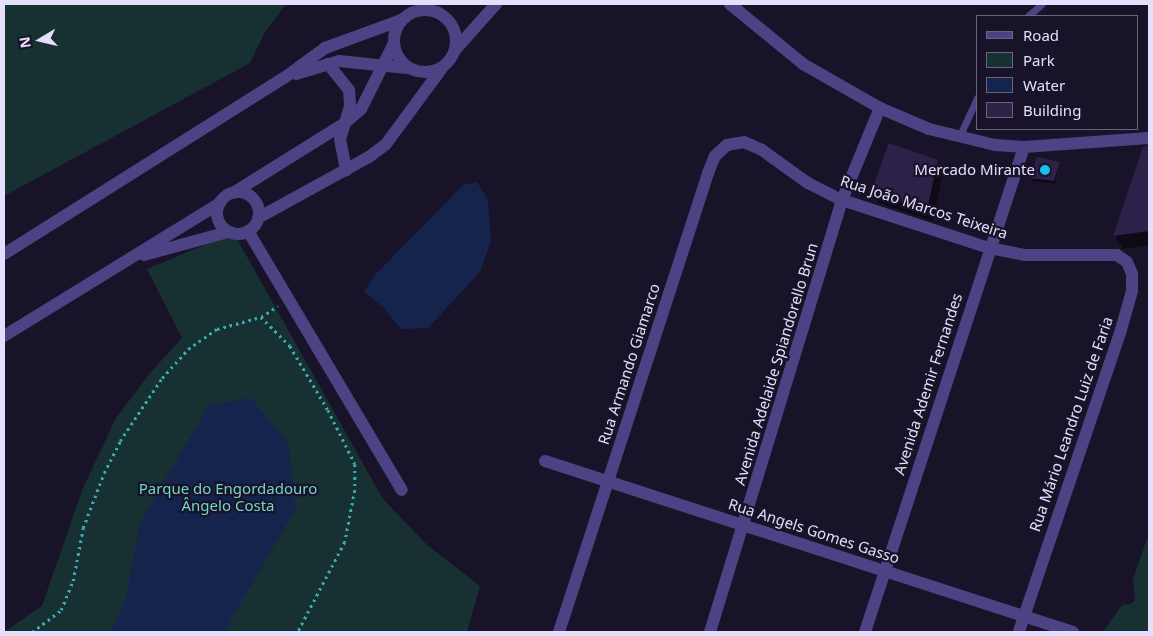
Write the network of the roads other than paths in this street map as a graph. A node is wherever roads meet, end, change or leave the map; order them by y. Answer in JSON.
{"nodes":[{"id":1,"x":427,"y":4,"type":"edge"},
{"id":2,"x":496,"y":4,"type":"edge"},
{"id":3,"x":730,"y":4,"type":"edge"},
{"id":4,"x":1042,"y":4,"type":"edge"},
{"id":5,"x":412,"y":12,"type":"junction"},
{"id":6,"x":1029,"y":15,"type":"edge"},
{"id":7,"x":401,"y":20,"type":"junction"},
{"id":8,"x":393,"y":45,"type":"junction"},
{"id":9,"x":455,"y":50,"type":"junction"},
{"id":10,"x":328,"y":64,"type":"junction"},
{"id":11,"x":384,"y":66,"type":"junction"},
{"id":12,"x":407,"y":68,"type":"junction"},
{"id":13,"x":442,"y":68,"type":"junction"},
{"id":14,"x":284,"y":78,"type":"junction"},
{"id":15,"x":976,"y":100,"type":"edge"},
{"id":16,"x":880,"y":108,"type":"junction"},
{"id":17,"x":345,"y":123,"type":"junction"},
{"id":18,"x":959,"y":138,"type":"junction"},
{"id":19,"x":1149,"y":138,"type":"edge"},
{"id":20,"x":1024,"y":147,"type":"junction"},
{"id":21,"x":762,"y":150,"type":"joint"},
{"id":22,"x":346,"y":170,"type":"junction"},
{"id":23,"x":233,"y":193,"type":"junction"},
{"id":24,"x":842,"y":200,"type":"junction"},
{"id":25,"x":220,"y":203,"type":"junction"},
{"id":26,"x":258,"y":218,"type":"junction"},
{"id":27,"x":248,"y":231,"type":"junction"},
{"id":28,"x":228,"y":232,"type":"junction"},
{"id":29,"x":990,"y":248,"type":"junction"},
{"id":30,"x":4,"y":254,"type":"edge"},
{"id":31,"x":1090,"y":254,"type":"joint"},
{"id":32,"x":130,"y":259,"type":"junction"},
{"id":33,"x":4,"y":336,"type":"edge"},
{"id":34,"x":545,"y":461,"type":"dead end"},
{"id":35,"x":609,"y":481,"type":"junction"},
{"id":36,"x":402,"y":490,"type":"dead end"},
{"id":37,"x":744,"y":525,"type":"junction"},
{"id":38,"x":885,"y":571,"type":"junction"},
{"id":39,"x":1024,"y":616,"type":"junction"},
{"id":40,"x":559,"y":632,"type":"edge"},
{"id":41,"x":710,"y":632,"type":"edge"},
{"id":42,"x":865,"y":632,"type":"edge"},
{"id":43,"x":1019,"y":632,"type":"edge"},
{"id":44,"x":1073,"y":632,"type":"edge"}],
"edges":[{"from":1,"to":5,"type":"street"},
{"from":2,"to":9,"type":"street"},
{"from":3,"to":16,"type":"street"},
{"from":4,"to":6,"type":"lane"},
{"from":5,"to":7,"type":"street"},
{"from":5,"to":9,"type":"street"},
{"from":7,"to":8,"type":"street"},
{"from":7,"to":14,"type":"street"},
{"from":8,"to":11,"type":"street"},
{"from":8,"to":12,"type":"street"},
{"from":9,"to":13,"type":"street"},
{"from":10,"to":11,"type":"street"},
{"from":10,"to":14,"type":"street"},
{"from":10,"to":17,"type":"street"},
{"from":11,"to":12,"type":"street"},
{"from":11,"to":17,"type":"street"},
{"from":12,"to":13,"type":"street"},
{"from":13,"to":22,"type":"street"},
{"from":14,"to":30,"type":"street"},
{"from":15,"to":18,"type":"lane"},
{"from":16,"to":18,"type":"street"},
{"from":16,"to":24,"type":"street","name":"Avenida Adelaide Spiandorello Brun"},
{"from":17,"to":22,"type":"street"},
{"from":17,"to":23,"type":"street"},
{"from":18,"to":20,"type":"street"},
{"from":19,"to":20,"type":"street"},
{"from":20,"to":29,"type":"street","name":"Avenida Ademir Fernandes"},
{"from":21,"to":24,"type":"street","name":"Rua João Marcos Teixeira"},
{"from":21,"to":35,"type":"street","name":"Rua Armando Giamarco"},
{"from":22,"to":26,"type":"street"},
{"from":23,"to":25,"type":"street"},
{"from":23,"to":26,"type":"street"},
{"from":24,"to":29,"type":"street","name":"Rua João Marcos Teixeira"},
{"from":24,"to":37,"type":"street","name":"Avenida Adelaide Spiandorello Brun"},
{"from":25,"to":28,"type":"street"},
{"from":25,"to":32,"type":"street"},
{"from":26,"to":27,"type":"street"},
{"from":27,"to":28,"type":"street"},
{"from":27,"to":36,"type":"street"},
{"from":28,"to":32,"type":"street"},
{"from":29,"to":31,"type":"street","name":"Rua João Marcos Teixeira"},
{"from":29,"to":38,"type":"street","name":"Avenida Ademir Fernandes"},
{"from":31,"to":39,"type":"street","name":"Rua Mário Leandro Luiz de Faria"},
{"from":32,"to":33,"type":"street"},
{"from":34,"to":35,"type":"street","name":"Rua Angels Gomes Gasso"},
{"from":35,"to":37,"type":"street","name":"Rua Angels Gomes Gasso"},
{"from":35,"to":40,"type":"street","name":"Rua Armando Giamarco"},
{"from":37,"to":38,"type":"street","name":"Rua Angels Gomes Gasso"},
{"from":37,"to":41,"type":"street","name":"Avenida Adelaide Spiandorello Brun"},
{"from":38,"to":39,"type":"street","name":"Rua Angels Gomes Gasso"},
{"from":38,"to":42,"type":"street","name":"Avenida Ademir Fernandes"},
{"from":39,"to":43,"type":"street","name":"Rua Mário Leandro Luiz de Faria"},
{"from":39,"to":44,"type":"street","name":"Rua Angels Gomes Gasso"}]}
